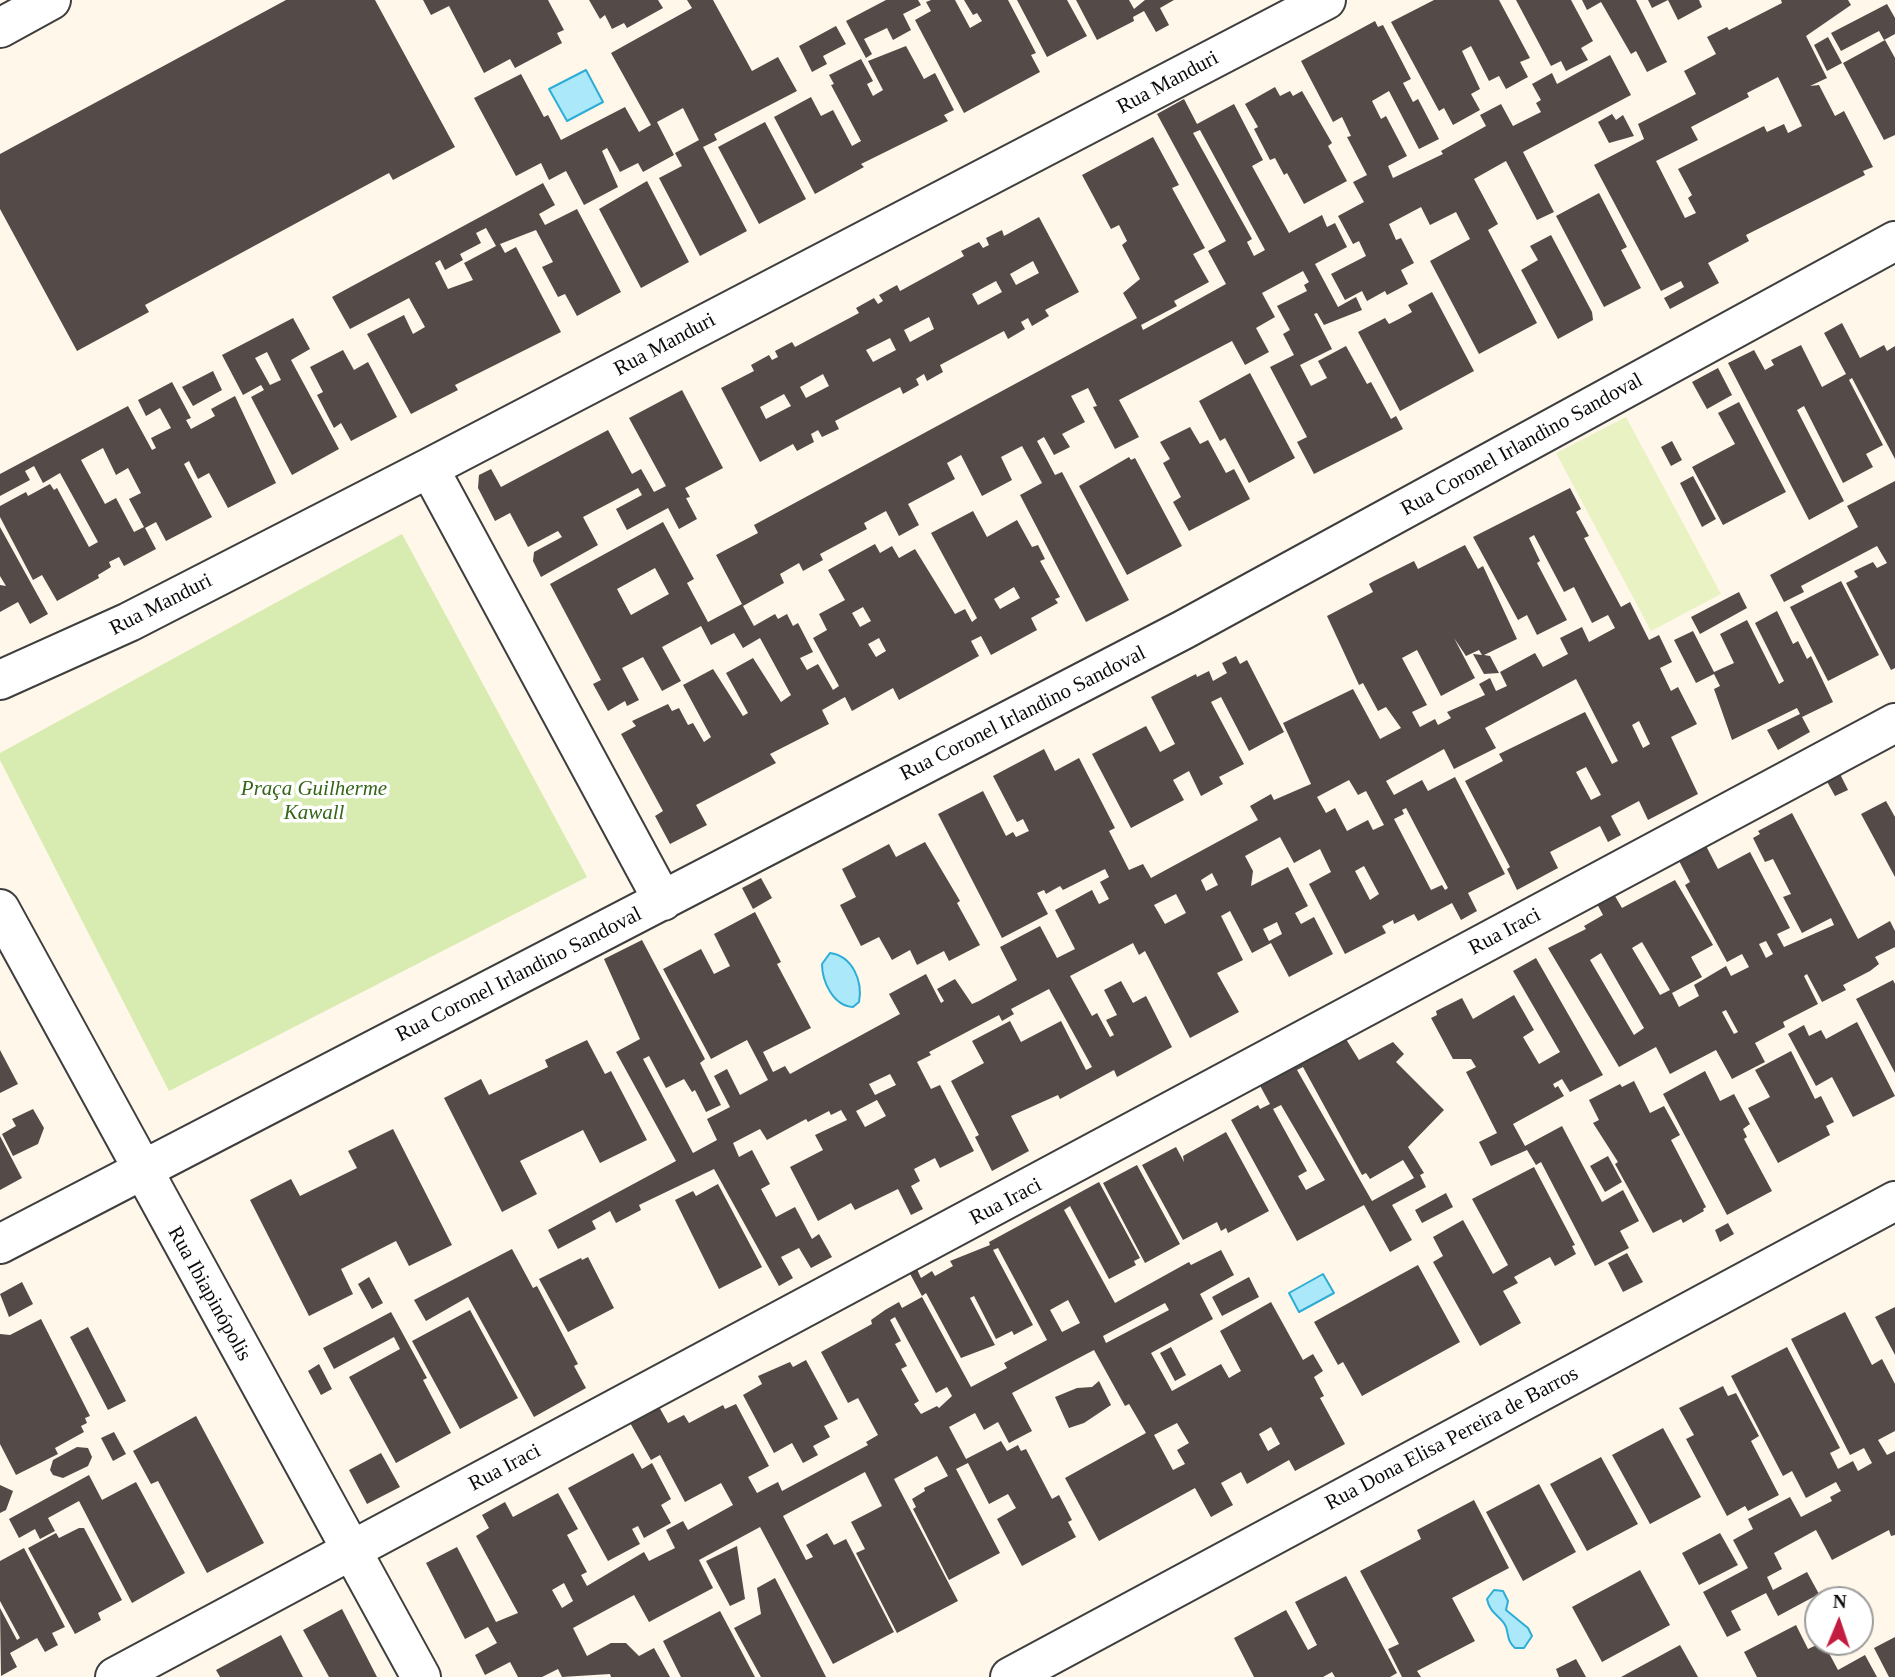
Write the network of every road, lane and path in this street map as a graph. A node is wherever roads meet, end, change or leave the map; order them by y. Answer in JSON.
{"nodes":[{"id":1,"x":51,"y":0,"type":"edge"},
{"id":2,"x":1326,"y":0,"type":"edge"},
{"id":3,"x":0,"y":28,"type":"edge"},
{"id":4,"x":1895,"y":241,"type":"edge"},
{"id":5,"x":429,"y":468,"type":"junction"},
{"id":6,"x":0,"y":680,"type":"edge"},
{"id":7,"x":1895,"y":723,"type":"edge"},
{"id":8,"x":663,"y":901,"type":"junction"},
{"id":9,"x":0,"y":909,"type":"edge"},
{"id":10,"x":141,"y":1169,"type":"junction"},
{"id":11,"x":1895,"y":1201,"type":"edge"},
{"id":12,"x":0,"y":1244,"type":"edge"},
{"id":13,"x":350,"y":1550,"type":"junction"},
{"id":14,"x":115,"y":1677,"type":"edge"},
{"id":15,"x":421,"y":1677,"type":"edge"},
{"id":16,"x":1010,"y":1677,"type":"edge"}],
"edges":[{"from":1,"to":3,"type":"street"},
{"from":2,"to":5,"type":"street","name":"Rua Manduri"},
{"from":4,"to":8,"type":"street","name":"Rua Coronel Irlandino Sandoval"},
{"from":5,"to":6,"type":"street","name":"Rua Manduri"},
{"from":5,"to":8,"type":"street"},
{"from":7,"to":13,"type":"street","name":"Rua Iraci"},
{"from":8,"to":10,"type":"street","name":"Rua Coronel Irlandino Sandoval"},
{"from":9,"to":10,"type":"street","name":"Rua Ibiapinópolis"},
{"from":10,"to":12,"type":"street","name":"Rua Coronel Irlandino Sandoval"},
{"from":10,"to":13,"type":"street","name":"Rua Ibiapinópolis"},
{"from":11,"to":16,"type":"street","name":"Rua Dona Elisa Pereira de Barros"},
{"from":13,"to":14,"type":"street","name":"Rua Iraci"},
{"from":13,"to":15,"type":"street","name":"Rua Ibiapinópolis"}]}
